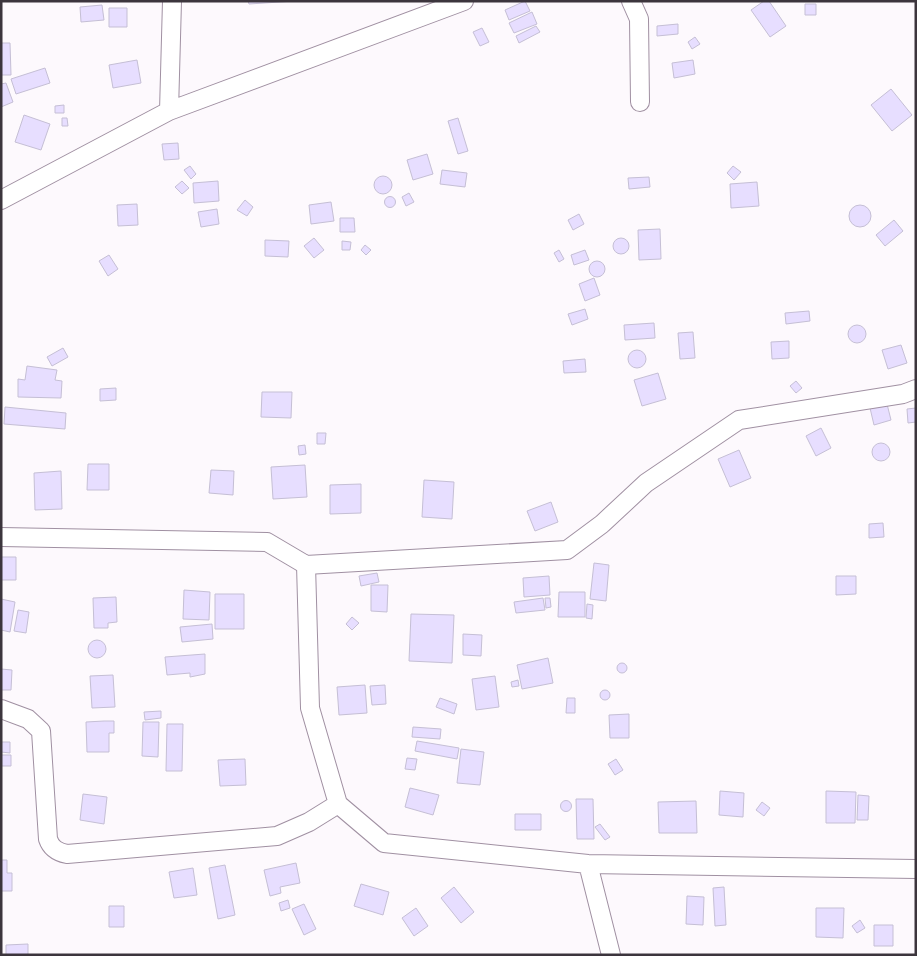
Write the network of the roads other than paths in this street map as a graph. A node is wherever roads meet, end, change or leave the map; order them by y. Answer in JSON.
{"nodes":[{"id":1,"x":172,"y":1,"type":"edge"},
{"id":2,"x":464,"y":1,"type":"edge"},
{"id":3,"x":631,"y":1,"type":"edge"},
{"id":4,"x":640,"y":102,"type":"dead end"},
{"id":5,"x":169,"y":111,"type":"junction"},
{"id":6,"x":1,"y":200,"type":"edge"},
{"id":7,"x":916,"y":389,"type":"edge"},
{"id":8,"x":1,"y":537,"type":"edge"},
{"id":9,"x":306,"y":565,"type":"junction"},
{"id":10,"x":1,"y":709,"type":"edge"},
{"id":11,"x":338,"y":804,"type":"junction"},
{"id":12,"x":588,"y":864,"type":"junction"},
{"id":13,"x":916,"y":869,"type":"edge"},
{"id":14,"x":611,"y":955,"type":"edge"}],
"edges":[{"from":1,"to":5,"type":"street"},
{"from":2,"to":5,"type":"street"},
{"from":3,"to":4,"type":"street"},
{"from":5,"to":6,"type":"street"},
{"from":7,"to":9,"type":"street"},
{"from":8,"to":9,"type":"street"},
{"from":9,"to":11,"type":"street"},
{"from":10,"to":11,"type":"street"},
{"from":11,"to":12,"type":"street"},
{"from":12,"to":13,"type":"street"},
{"from":12,"to":14,"type":"street"}]}
